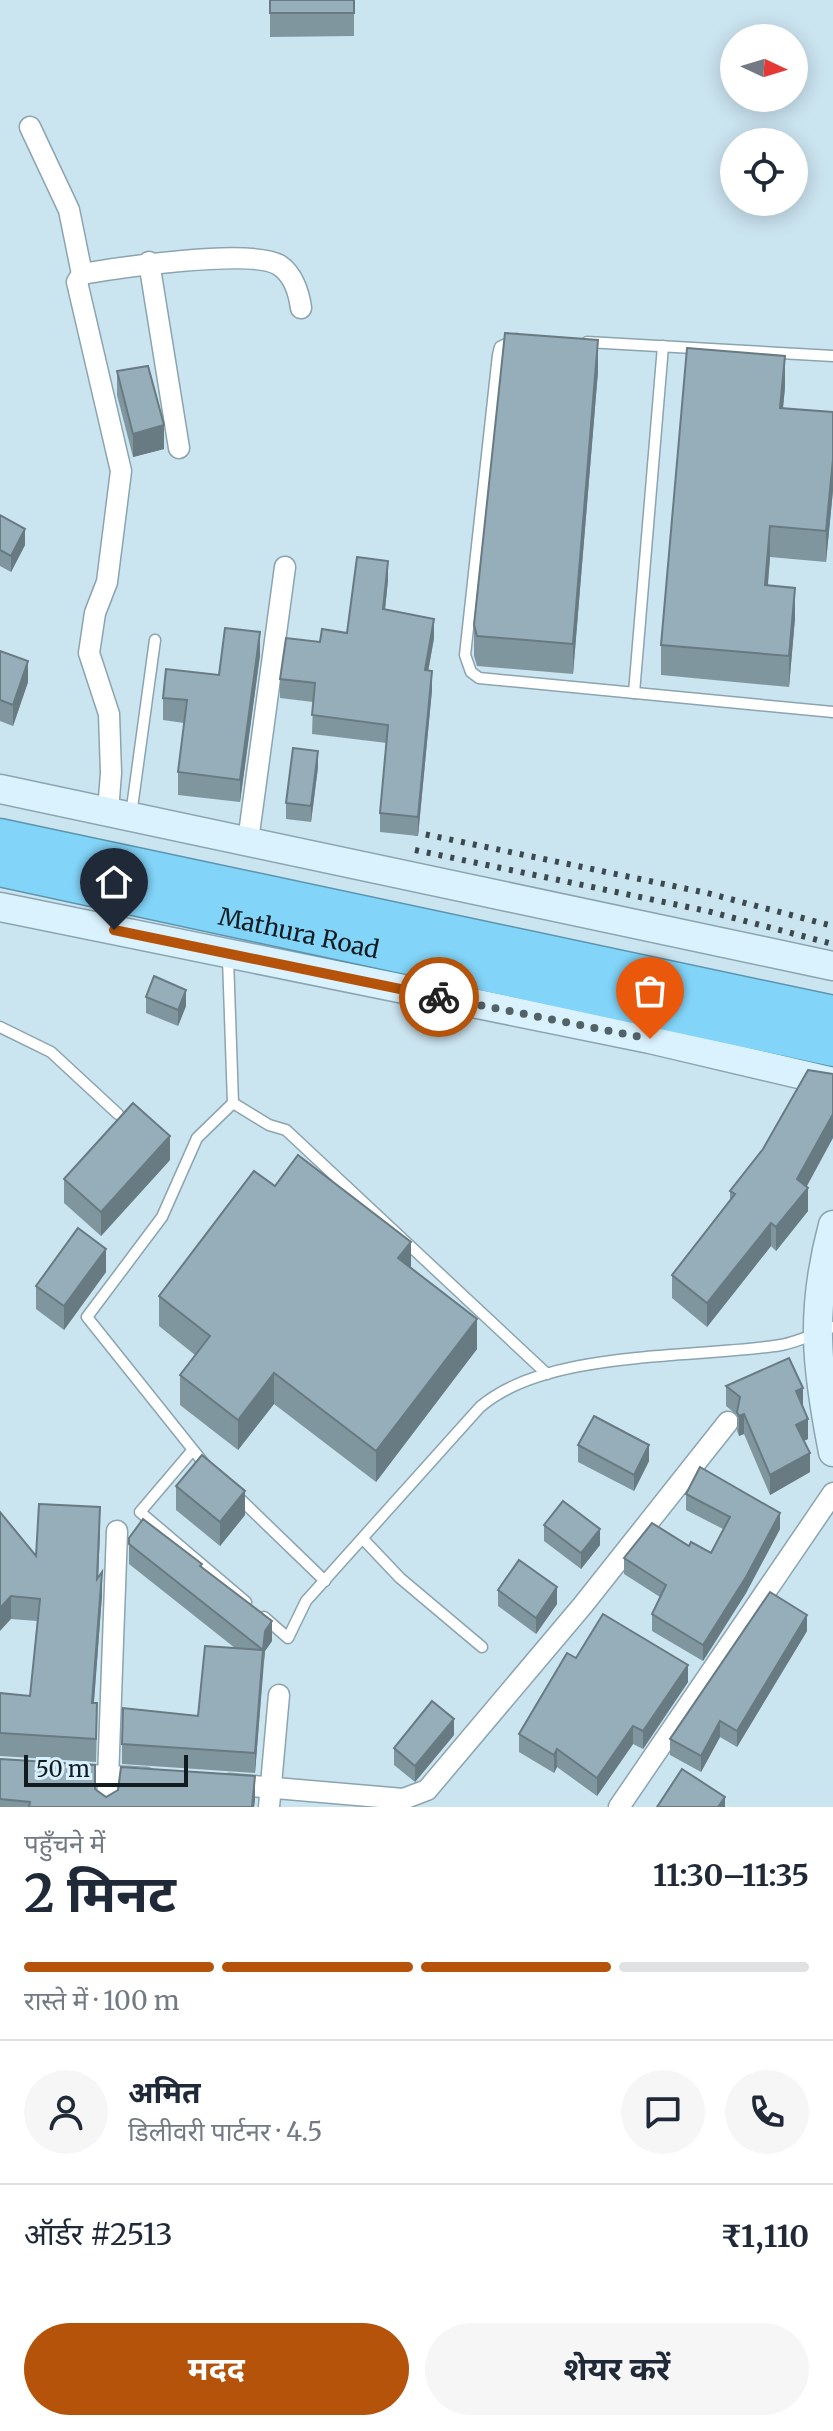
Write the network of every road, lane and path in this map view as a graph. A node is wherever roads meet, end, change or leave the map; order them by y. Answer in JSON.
{"nodes":[{"id":1,"x":30,"y":127,"type":"dead end"},
{"id":2,"x":149,"y":262,"type":"junction"},
{"id":3,"x":82,"y":274,"type":"junction"},
{"id":4,"x":301,"y":308,"type":"dead end"},
{"id":5,"x":526,"y":339,"type":"edge"},
{"id":6,"x":567,"y":341,"type":"edge"},
{"id":7,"x":663,"y":346,"type":"junction"},
{"id":8,"x":833,"y":356,"type":"edge"},
{"id":9,"x":166,"y":373,"type":"junction"},
{"id":10,"x":141,"y":377,"type":"edge"},
{"id":11,"x":179,"y":448,"type":"dead end"},
{"id":12,"x":285,"y":567,"type":"dead end"},
{"id":13,"x":155,"y":640,"type":"dead end"},
{"id":14,"x":634,"y":693,"type":"junction"},
{"id":15,"x":833,"y":712,"type":"edge"},
{"id":16,"x":0,"y":789,"type":"edge"},
{"id":17,"x":119,"y":814,"type":"junction"},
{"id":18,"x":0,"y":837,"type":"edge"},
{"id":19,"x":248,"y":841,"type":"junction"},
{"id":20,"x":0,"y":868,"type":"edge"},
{"id":21,"x":0,"y":907,"type":"edge"},
{"id":22,"x":228,"y":954,"type":"junction"},
{"id":23,"x":833,"y":966,"type":"edge"},
{"id":24,"x":649,"y":991,"type":"junction"},
{"id":25,"x":833,"y":1014,"type":"edge"},
{"id":26,"x":0,"y":1027,"type":"edge"},
{"id":27,"x":833,"y":1048,"type":"edge"},
{"id":28,"x":833,"y":1082,"type":"edge"},
{"id":29,"x":233,"y":1103,"type":"junction"},
{"id":30,"x":118,"y":1114,"type":"edge"},
{"id":31,"x":833,"y":1225,"type":"edge"},
{"id":32,"x":824,"y":1330,"type":"edge"},
{"id":33,"x":547,"y":1374,"type":"junction"},
{"id":34,"x":728,"y":1422,"type":"dead end"},
{"id":35,"x":191,"y":1452,"type":"junction"},
{"id":36,"x":833,"y":1452,"type":"edge"},
{"id":37,"x":214,"y":1473,"type":"edge"},
{"id":38,"x":225,"y":1484,"type":"edge"},
{"id":39,"x":833,"y":1493,"type":"edge"},
{"id":40,"x":117,"y":1531,"type":"dead end"},
{"id":41,"x":363,"y":1539,"type":"junction"},
{"id":42,"x":325,"y":1581,"type":"junction"},
{"id":43,"x":482,"y":1647,"type":"dead end"},
{"id":44,"x":279,"y":1695,"type":"dead end"},
{"id":45,"x":53,"y":1774,"type":"edge"},
{"id":46,"x":110,"y":1776,"type":"junction"},
{"id":47,"x":168,"y":1780,"type":"edge"},
{"id":48,"x":212,"y":1783,"type":"edge"},
{"id":49,"x":270,"y":1797,"type":"edge"},
{"id":50,"x":107,"y":1807,"type":"edge"},
{"id":51,"x":619,"y":1807,"type":"edge"}],
"edges":[{"from":1,"to":3,"type":"street"},
{"from":2,"to":3,"type":"street"},
{"from":2,"to":4,"type":"street"},
{"from":2,"to":9,"type":"street"},
{"from":3,"to":17,"type":"street"},
{"from":5,"to":14,"type":"lane"},
{"from":6,"to":7,"type":"lane"},
{"from":7,"to":8,"type":"lane"},
{"from":7,"to":14,"type":"lane"},
{"from":9,"to":10,"type":"street"},
{"from":9,"to":11,"type":"street"},
{"from":12,"to":19,"type":"street"},
{"from":13,"to":17,"type":"lane"},
{"from":14,"to":15,"type":"lane"},
{"from":16,"to":17,"type":"main road"},
{"from":17,"to":19,"type":"main road"},
{"from":18,"to":24,"type":"highway","name":"Mathura Road"},
{"from":19,"to":23,"type":"main road"},
{"from":20,"to":24,"type":"highway","name":"Mathura Road"},
{"from":21,"to":22,"type":"main road"},
{"from":22,"to":28,"type":"main road"},
{"from":22,"to":29,"type":"lane"},
{"from":24,"to":25,"type":"highway","name":"Mathura Road"},
{"from":24,"to":27,"type":"highway","name":"Mathura Road"},
{"from":26,"to":30,"type":"lane"},
{"from":29,"to":33,"type":"lane"},
{"from":29,"to":35,"type":"lane"},
{"from":31,"to":32,"type":"main road"},
{"from":32,"to":33,"type":"lane"},
{"from":32,"to":36,"type":"main road"},
{"from":33,"to":41,"type":"lane"},
{"from":34,"to":49,"type":"street"},
{"from":35,"to":37,"type":"lane"},
{"from":35,"to":42,"type":"lane"},
{"from":38,"to":42,"type":"lane"},
{"from":39,"to":51,"type":"street"},
{"from":40,"to":46,"type":"street"},
{"from":41,"to":42,"type":"lane"},
{"from":41,"to":43,"type":"lane"},
{"from":44,"to":49,"type":"street"},
{"from":45,"to":46,"type":"street"},
{"from":46,"to":47,"type":"street"},
{"from":46,"to":50,"type":"street"},
{"from":48,"to":49,"type":"street"}]}
